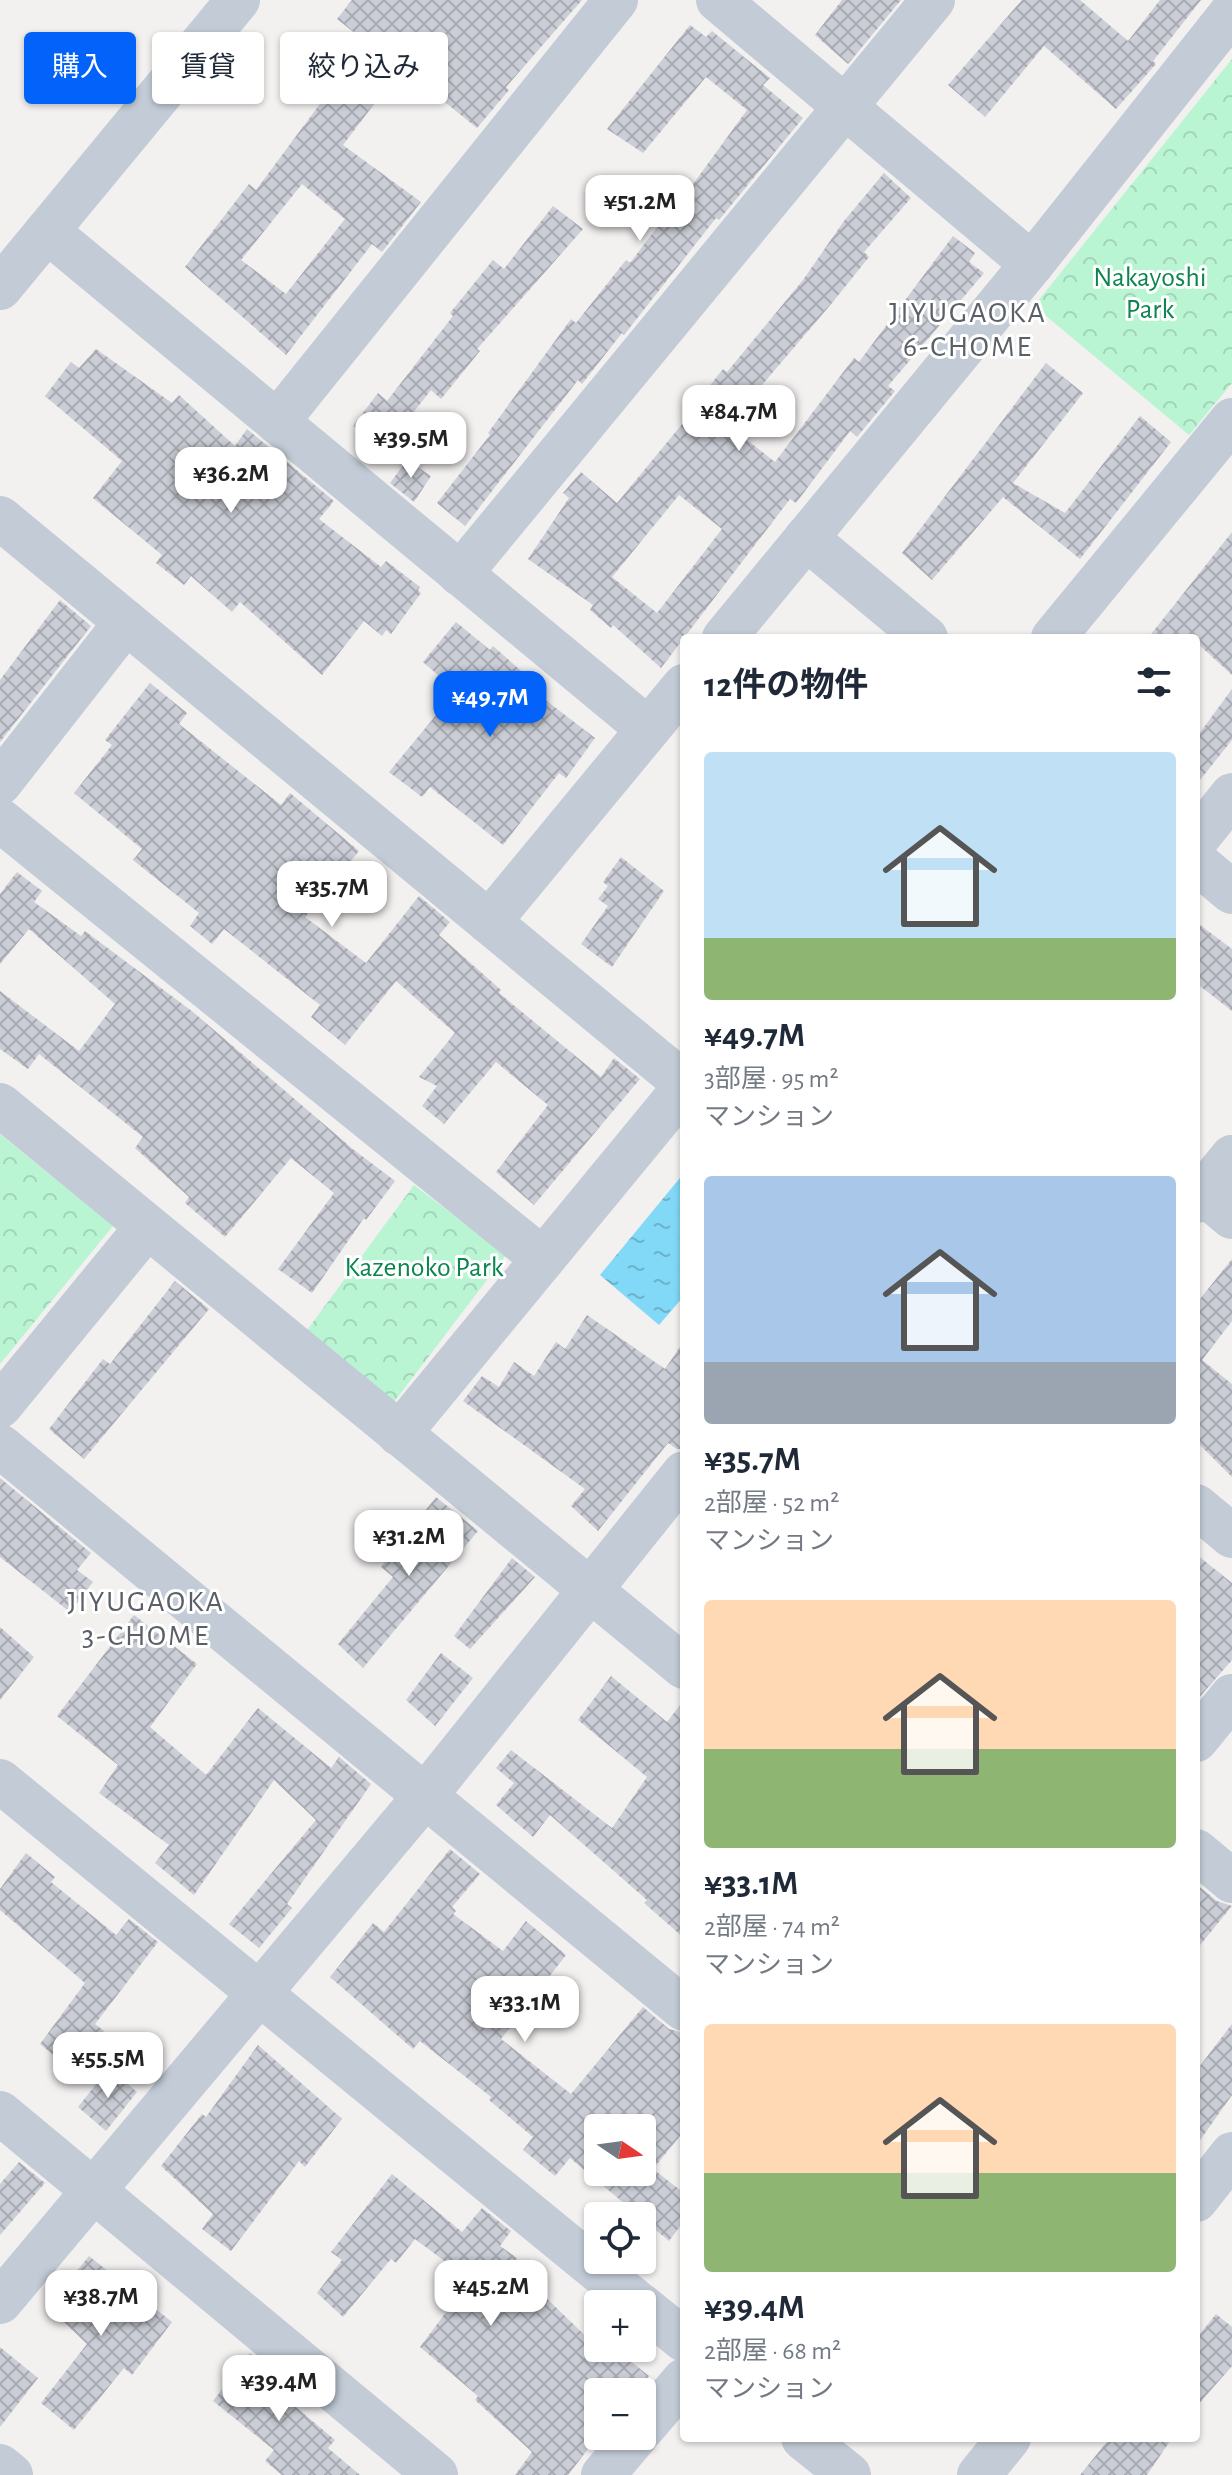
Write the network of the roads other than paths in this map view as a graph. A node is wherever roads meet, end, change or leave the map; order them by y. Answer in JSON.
{"nodes":[{"id":1,"x":238,"y":0,"type":"edge"},
{"id":2,"x":616,"y":0,"type":"edge"},
{"id":3,"x":718,"y":0,"type":"edge"},
{"id":4,"x":933,"y":0,"type":"edge"},
{"id":5,"x":1232,"y":12,"type":"edge"},
{"id":6,"x":845,"y":107,"type":"junction"},
{"id":7,"x":47,"y":231,"type":"junction"},
{"id":8,"x":1032,"y":264,"type":"junction"},
{"id":9,"x":0,"y":288,"type":"edge"},
{"id":10,"x":1232,"y":420,"type":"edge"},
{"id":11,"x":277,"y":422,"type":"junction"},
{"id":12,"x":0,"y":518,"type":"edge"},
{"id":13,"x":806,"y":538,"type":"junction"},
{"id":14,"x":460,"y":574,"type":"junction"},
{"id":15,"x":126,"y":622,"type":"junction"},
{"id":16,"x":727,"y":634,"type":"edge"},
{"id":17,"x":921,"y":634,"type":"edge"},
{"id":18,"x":1056,"y":634,"type":"edge"},
{"id":19,"x":680,"y":691,"type":"edge"},
{"id":20,"x":648,"y":729,"type":"junction"},
{"id":21,"x":0,"y":783,"type":"edge"},
{"id":22,"x":1232,"y":795,"type":"edge"},
{"id":23,"x":0,"y":820,"type":"edge"},
{"id":24,"x":1200,"y":835,"type":"edge"},
{"id":25,"x":1200,"y":865,"type":"edge"},
{"id":26,"x":1232,"y":892,"type":"edge"},
{"id":27,"x":489,"y":922,"type":"junction"},
{"id":28,"x":680,"y":1082,"type":"edge"},
{"id":29,"x":680,"y":1090,"type":"edge"},
{"id":30,"x":0,"y":1105,"type":"edge"},
{"id":31,"x":1232,"y":1157,"type":"edge"},
{"id":32,"x":1207,"y":1199,"type":"edge"},
{"id":33,"x":146,"y":1228,"type":"junction"},
{"id":34,"x":543,"y":1259,"type":"junction"},
{"id":35,"x":0,"y":1406,"type":"edge"},
{"id":36,"x":399,"y":1434,"type":"junction"},
{"id":37,"x":0,"y":1446,"type":"edge"},
{"id":38,"x":680,"y":1478,"type":"edge"},
{"id":39,"x":1200,"y":1509,"type":"edge"},
{"id":40,"x":1232,"y":1536,"type":"edge"},
{"id":41,"x":590,"y":1590,"type":"junction"},
{"id":42,"x":680,"y":1664,"type":"edge"},
{"id":43,"x":1232,"y":1696,"type":"edge"},
{"id":44,"x":1200,"y":1735,"type":"edge"},
{"id":45,"x":0,"y":1781,"type":"edge"},
{"id":46,"x":425,"y":1796,"type":"junction"},
{"id":47,"x":1200,"y":1854,"type":"edge"},
{"id":48,"x":1232,"y":1881,"type":"edge"},
{"id":49,"x":258,"y":1992,"type":"junction"},
{"id":50,"x":680,"y":2006,"type":"edge"},
{"id":51,"x":0,"y":2113,"type":"edge"},
{"id":52,"x":1232,"y":2154,"type":"edge"},
{"id":53,"x":93,"y":2190,"type":"junction"},
{"id":54,"x":1200,"y":2195,"type":"edge"},
{"id":55,"x":623,"y":2290,"type":"edge"},
{"id":56,"x":0,"y":2302,"type":"edge"},
{"id":57,"x":656,"y":2317,"type":"edge"},
{"id":58,"x":680,"y":2337,"type":"edge"},
{"id":59,"x":680,"y":2385,"type":"edge"},
{"id":60,"x":656,"y":2413,"type":"edge"},
{"id":61,"x":808,"y":2442,"type":"edge"},
{"id":62,"x":1006,"y":2442,"type":"edge"},
{"id":63,"x":624,"y":2450,"type":"edge"},
{"id":64,"x":0,"y":2466,"type":"edge"},
{"id":65,"x":11,"y":2475,"type":"edge"},
{"id":66,"x":436,"y":2475,"type":"edge"},
{"id":67,"x":603,"y":2475,"type":"edge"},
{"id":68,"x":849,"y":2475,"type":"edge"},
{"id":69,"x":979,"y":2475,"type":"edge"}],
"edges":[{"from":1,"to":7,"type":"street"},
{"from":2,"to":11,"type":"street"},
{"from":3,"to":6,"type":"street"},
{"from":4,"to":6,"type":"street"},
{"from":5,"to":8,"type":"street"},
{"from":6,"to":8,"type":"street"},
{"from":6,"to":14,"type":"street"},
{"from":7,"to":9,"type":"street"},
{"from":7,"to":11,"type":"street"},
{"from":8,"to":13,"type":"street"},
{"from":10,"to":18,"type":"street"},
{"from":11,"to":14,"type":"street"},
{"from":12,"to":15,"type":"street"},
{"from":13,"to":16,"type":"street"},
{"from":13,"to":17,"type":"street"},
{"from":14,"to":20,"type":"street"},
{"from":15,"to":21,"type":"street"},
{"from":15,"to":27,"type":"street"},
{"from":19,"to":20,"type":"street"},
{"from":20,"to":27,"type":"street"},
{"from":22,"to":24,"type":"street"},
{"from":23,"to":34,"type":"street"},
{"from":25,"to":26,"type":"street"},
{"from":27,"to":28,"type":"street"},
{"from":29,"to":34,"type":"street"},
{"from":30,"to":33,"type":"street"},
{"from":31,"to":32,"type":"street"},
{"from":33,"to":35,"type":"street"},
{"from":33,"to":36,"type":"street"},
{"from":34,"to":36,"type":"street"},
{"from":36,"to":41,"type":"street"},
{"from":37,"to":46,"type":"street"},
{"from":38,"to":41,"type":"street"},
{"from":39,"to":40,"type":"street"},
{"from":41,"to":42,"type":"street"},
{"from":41,"to":46,"type":"street"},
{"from":43,"to":44,"type":"street"},
{"from":45,"to":49,"type":"street"},
{"from":46,"to":49,"type":"street"},
{"from":46,"to":50,"type":"street"},
{"from":47,"to":48,"type":"street"},
{"from":49,"to":53,"type":"street"},
{"from":49,"to":55,"type":"street"},
{"from":51,"to":53,"type":"street"},
{"from":52,"to":54,"type":"street"},
{"from":53,"to":56,"type":"street"},
{"from":53,"to":66,"type":"street"},
{"from":57,"to":58,"type":"street"},
{"from":59,"to":60,"type":"street"},
{"from":61,"to":68,"type":"street"},
{"from":62,"to":69,"type":"street"},
{"from":63,"to":67,"type":"street"},
{"from":64,"to":65,"type":"street"}]}
